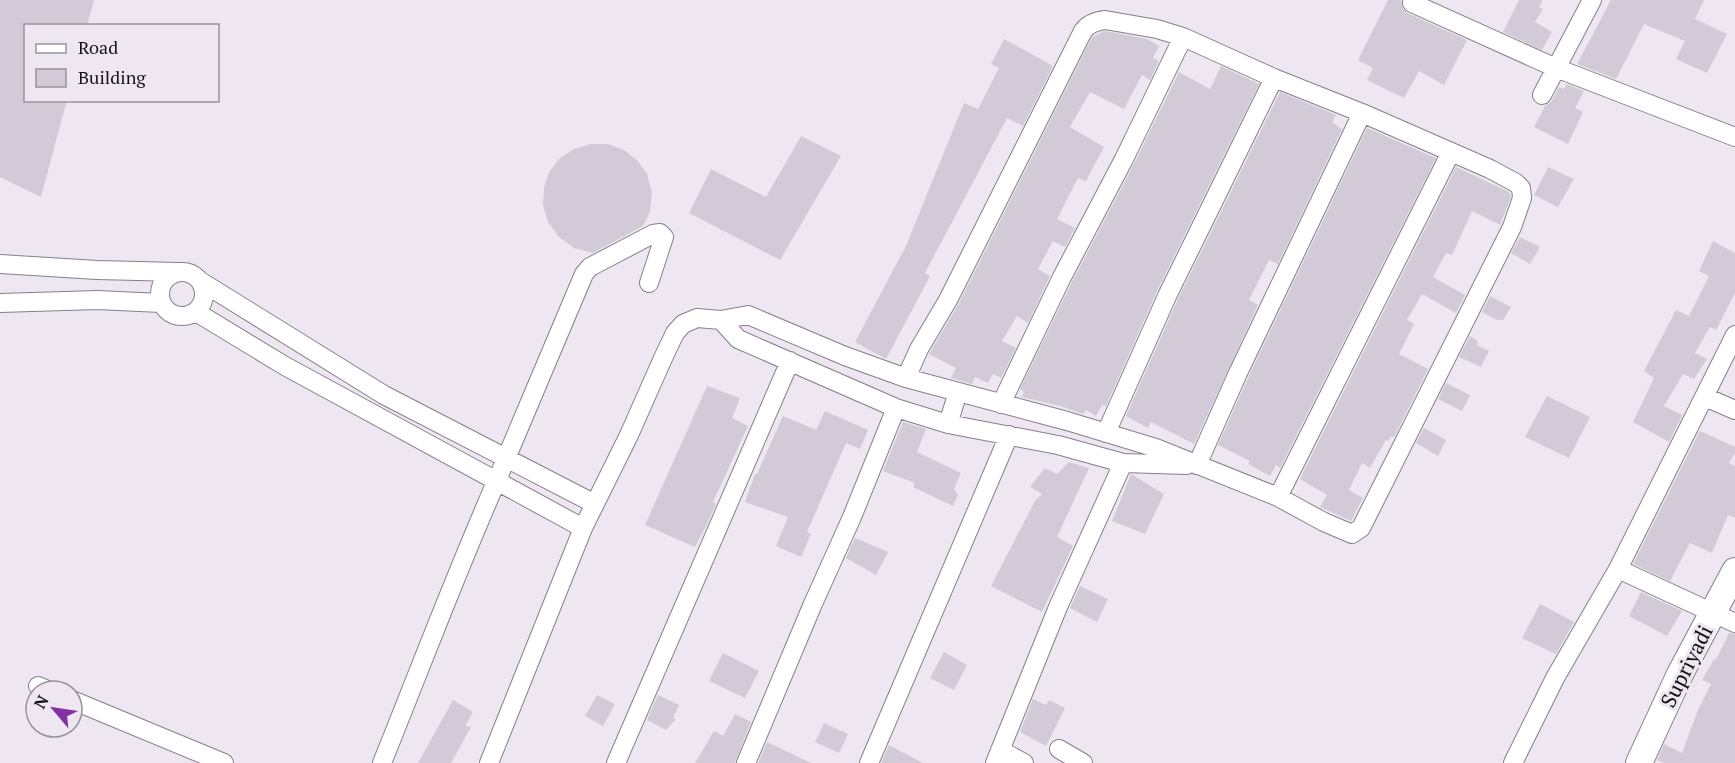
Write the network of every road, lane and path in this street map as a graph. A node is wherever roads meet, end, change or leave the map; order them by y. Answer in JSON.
{"nodes":[{"id":1,"x":1592,"y":0,"type":"edge"},
{"id":2,"x":1412,"y":3,"type":"dead end"},
{"id":3,"x":1183,"y":37,"type":"junction"},
{"id":4,"x":1556,"y":68,"type":"junction"},
{"id":5,"x":1274,"y":78,"type":"junction"},
{"id":6,"x":1542,"y":95,"type":"dead end"},
{"id":7,"x":1362,"y":113,"type":"junction"},
{"id":8,"x":1735,"y":137,"type":"edge"},
{"id":9,"x":1451,"y":152,"type":"junction"},
{"id":10,"x":0,"y":264,"type":"edge"},
{"id":11,"x":97,"y":270,"type":"junction"},
{"id":12,"x":179,"y":272,"type":"junction"},
{"id":13,"x":200,"y":281,"type":"junction"},
{"id":14,"x":650,"y":283,"type":"dead end"},
{"id":15,"x":97,"y":300,"type":"junction"},
{"id":16,"x":0,"y":303,"type":"edge"},
{"id":17,"x":161,"y":303,"type":"junction"},
{"id":18,"x":196,"y":312,"type":"junction"},
{"id":19,"x":721,"y":320,"type":"junction"},
{"id":20,"x":1735,"y":335,"type":"edge"},
{"id":21,"x":845,"y":357,"type":"junction"},
{"id":22,"x":790,"y":361,"type":"junction"},
{"id":23,"x":906,"y":378,"type":"junction"},
{"id":24,"x":833,"y":382,"type":"junction"},
{"id":25,"x":958,"y":392,"type":"junction"},
{"id":26,"x":384,"y":395,"type":"junction"},
{"id":27,"x":1705,"y":396,"type":"junction"},
{"id":28,"x":1001,"y":404,"type":"junction"},
{"id":29,"x":896,"y":408,"type":"junction"},
{"id":30,"x":1735,"y":410,"type":"edge"},
{"id":31,"x":374,"y":414,"type":"junction"},
{"id":32,"x":1067,"y":421,"type":"junction"},
{"id":33,"x":948,"y":424,"type":"junction"},
{"id":34,"x":1106,"y":433,"type":"junction"},
{"id":35,"x":1009,"y":435,"type":"junction"},
{"id":36,"x":1058,"y":445,"type":"junction"},
{"id":37,"x":506,"y":460,"type":"junction"},
{"id":38,"x":1123,"y":463,"type":"junction"},
{"id":39,"x":1197,"y":465,"type":"junction"},
{"id":40,"x":496,"y":480,"type":"junction"},
{"id":41,"x":1278,"y":497,"type":"junction"},
{"id":42,"x":595,"y":504,"type":"junction"},
{"id":43,"x":583,"y":528,"type":"junction"},
{"id":44,"x":1618,"y":569,"type":"junction"},
{"id":45,"x":1735,"y":571,"type":"edge"},
{"id":46,"x":1724,"y":618,"type":"edge"},
{"id":47,"x":84,"y":705,"type":"edge"},
{"id":48,"x":1059,"y":749,"type":"dead end"},
{"id":49,"x":997,"y":757,"type":"edge"},
{"id":50,"x":224,"y":763,"type":"edge"},
{"id":51,"x":381,"y":763,"type":"edge"},
{"id":52,"x":489,"y":763,"type":"edge"},
{"id":53,"x":616,"y":763,"type":"edge"},
{"id":54,"x":746,"y":763,"type":"edge"},
{"id":55,"x":868,"y":763,"type":"edge"},
{"id":56,"x":1024,"y":763,"type":"edge"},
{"id":57,"x":1083,"y":763,"type":"edge"},
{"id":58,"x":1513,"y":763,"type":"edge"},
{"id":59,"x":1640,"y":763,"type":"edge"}],
"edges":[{"from":1,"to":4,"type":"street"},
{"from":2,"to":4,"type":"street"},
{"from":3,"to":5,"type":"street"},
{"from":3,"to":23,"type":"street"},
{"from":3,"to":28,"type":"street"},
{"from":4,"to":6,"type":"street"},
{"from":4,"to":8,"type":"street"},
{"from":5,"to":7,"type":"street"},
{"from":5,"to":34,"type":"street"},
{"from":7,"to":9,"type":"street"},
{"from":7,"to":39,"type":"street"},
{"from":9,"to":41,"type":"street"},
{"from":9,"to":41,"type":"street"},
{"from":10,"to":11,"type":"street"},
{"from":11,"to":12,"type":"street"},
{"from":11,"to":15,"type":"street"},
{"from":12,"to":13,"type":"street"},
{"from":12,"to":17,"type":"street"},
{"from":13,"to":18,"type":"street"},
{"from":13,"to":26,"type":"street"},
{"from":14,"to":37,"type":"street"},
{"from":15,"to":16,"type":"street"},
{"from":15,"to":17,"type":"street"},
{"from":17,"to":18,"type":"street"},
{"from":18,"to":31,"type":"street"},
{"from":19,"to":21,"type":"street"},
{"from":19,"to":22,"type":"street"},
{"from":19,"to":42,"type":"street"},
{"from":20,"to":27,"type":"street"},
{"from":21,"to":23,"type":"street"},
{"from":21,"to":24,"type":"street"},
{"from":22,"to":24,"type":"street"},
{"from":22,"to":53,"type":"street"},
{"from":23,"to":25,"type":"street"},
{"from":24,"to":29,"type":"street"},
{"from":25,"to":28,"type":"street"},
{"from":25,"to":33,"type":"street"},
{"from":26,"to":31,"type":"street"},
{"from":26,"to":37,"type":"street"},
{"from":27,"to":30,"type":"street"},
{"from":27,"to":44,"type":"street"},
{"from":28,"to":32,"type":"street"},
{"from":29,"to":33,"type":"street"},
{"from":29,"to":54,"type":"street"},
{"from":31,"to":40,"type":"street"},
{"from":32,"to":34,"type":"street"},
{"from":32,"to":36,"type":"street"},
{"from":33,"to":35,"type":"street"},
{"from":34,"to":39,"type":"street"},
{"from":35,"to":36,"type":"street"},
{"from":35,"to":55,"type":"street"},
{"from":36,"to":38,"type":"street"},
{"from":37,"to":40,"type":"street"},
{"from":37,"to":42,"type":"street"},
{"from":38,"to":39,"type":"street"},
{"from":38,"to":49,"type":"street"},
{"from":39,"to":41,"type":"street"},
{"from":40,"to":43,"type":"street"},
{"from":40,"to":51,"type":"street"},
{"from":42,"to":43,"type":"street"},
{"from":43,"to":52,"type":"street"},
{"from":44,"to":46,"type":"street"},
{"from":44,"to":58,"type":"street"},
{"from":45,"to":46,"type":"main road","name":"Supriyadi"},
{"from":46,"to":59,"type":"main road","name":"Supriyadi"},
{"from":47,"to":50,"type":"street"},
{"from":48,"to":57,"type":"street"},
{"from":49,"to":56,"type":"street"}]}
